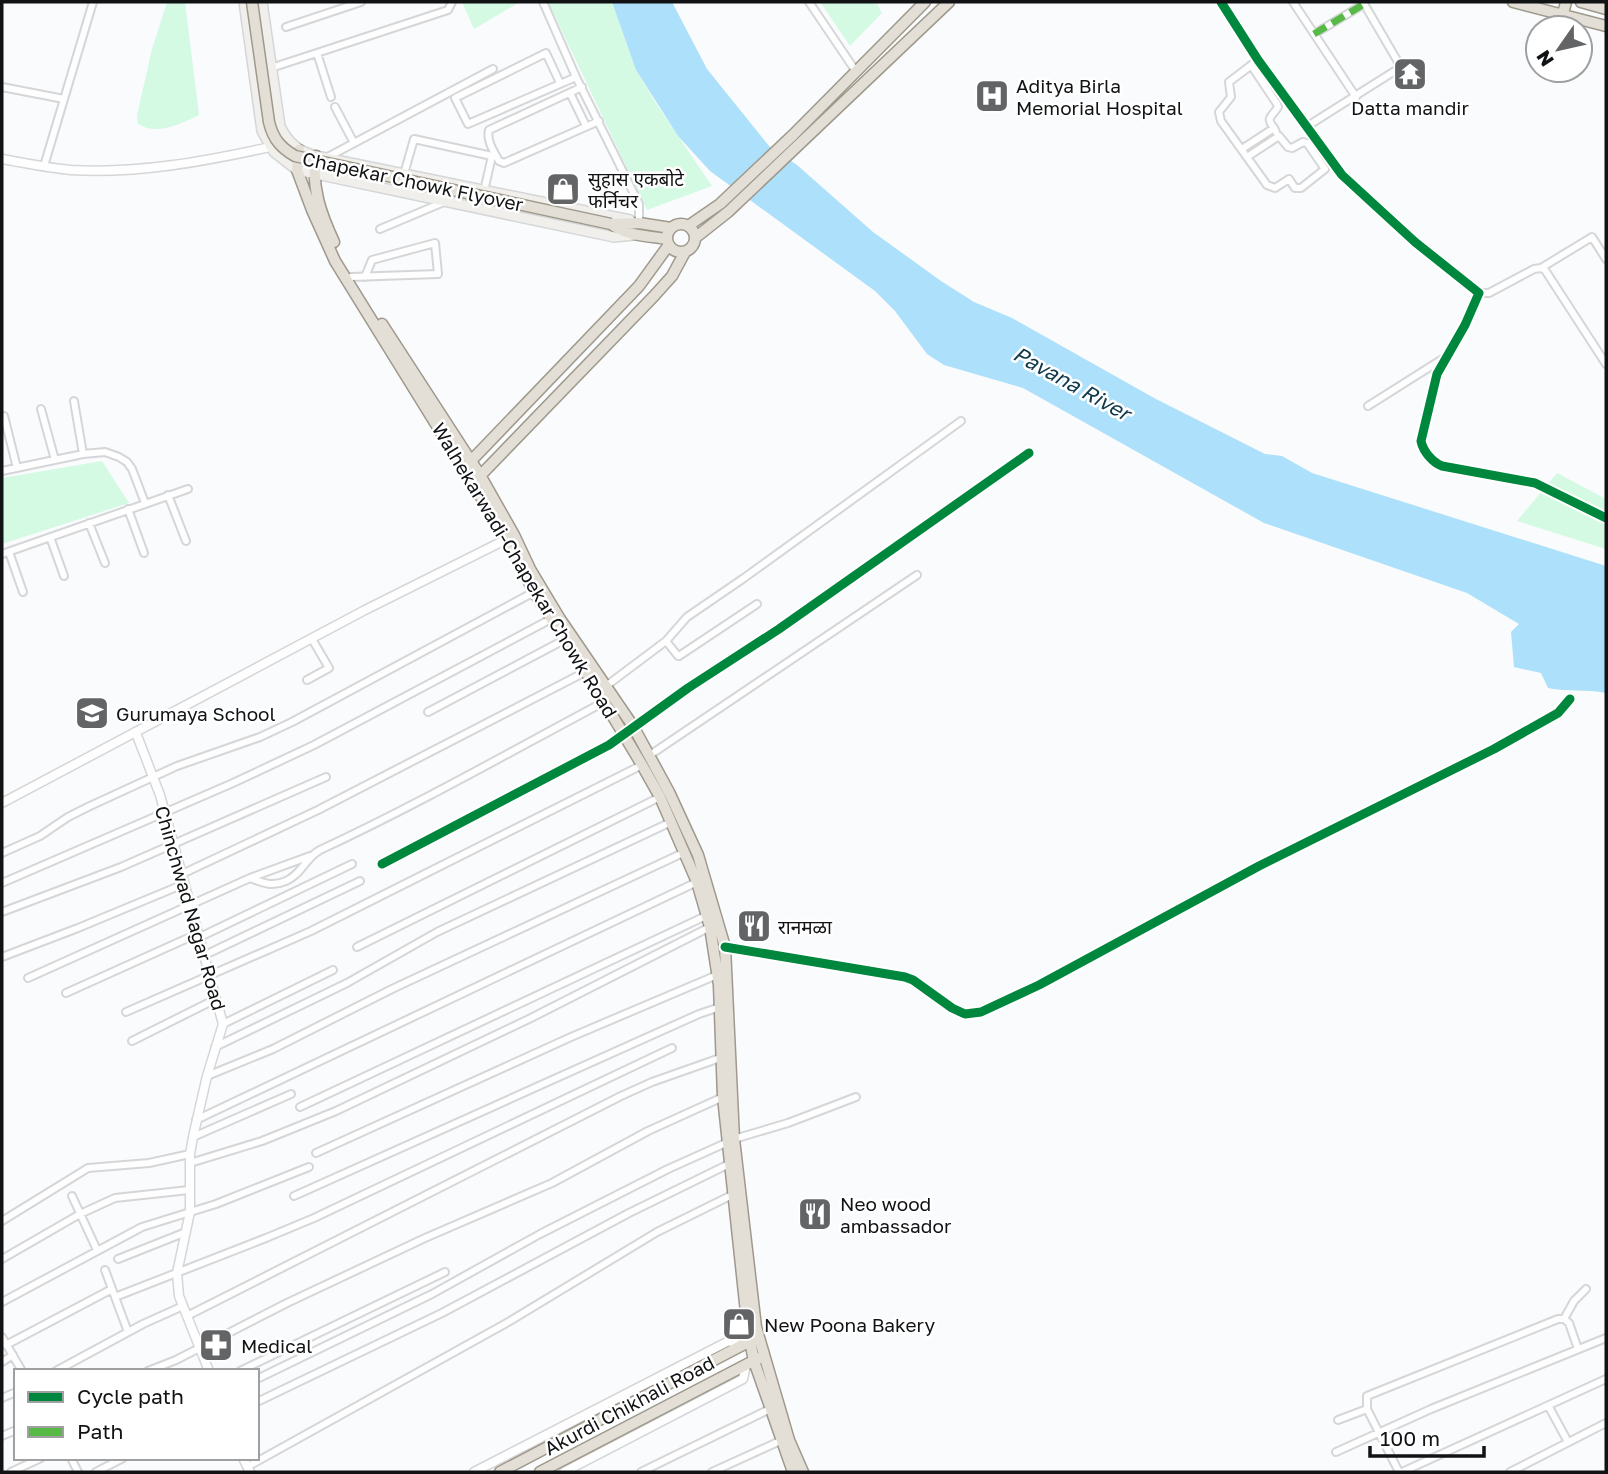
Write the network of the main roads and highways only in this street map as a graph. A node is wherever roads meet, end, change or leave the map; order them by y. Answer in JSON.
{"nodes":[{"id":1,"x":244,"y":2,"type":"edge"},
{"id":2,"x":253,"y":2,"type":"edge"},
{"id":3,"x":262,"y":2,"type":"edge"},
{"id":4,"x":925,"y":2,"type":"edge"},
{"id":5,"x":948,"y":2,"type":"edge"},
{"id":6,"x":1513,"y":2,"type":"edge"},
{"id":7,"x":1566,"y":2,"type":"edge"},
{"id":8,"x":1587,"y":3,"type":"edge"},
{"id":9,"x":1606,"y":9,"type":"edge"},
{"id":10,"x":1563,"y":14,"type":"joint"},
{"id":11,"x":803,"y":125,"type":"junction"},
{"id":12,"x":811,"y":134,"type":"junction"},
{"id":13,"x":299,"y":149,"type":"junction"},
{"id":14,"x":321,"y":157,"type":"junction"},
{"id":15,"x":297,"y":170,"type":"junction"},
{"id":16,"x":313,"y":174,"type":"junction"},
{"id":17,"x":637,"y":223,"type":"junction"},
{"id":18,"x":611,"y":224,"type":"junction"},
{"id":19,"x":688,"y":226,"type":"junction"},
{"id":20,"x":671,"y":228,"type":"junction"},
{"id":21,"x":636,"y":235,"type":"junction"},
{"id":22,"x":695,"y":238,"type":"junction"},
{"id":23,"x":668,"y":242,"type":"junction"},
{"id":24,"x":685,"y":251,"type":"junction"},
{"id":25,"x":468,"y":465,"type":"junction"},
{"id":26,"x":477,"y":479,"type":"junction"},
{"id":27,"x":526,"y":571,"type":"junction"},
{"id":28,"x":686,"y":844,"type":"junction"},
{"id":29,"x":711,"y":914,"type":"junction"},
{"id":30,"x":720,"y":968,"type":"junction"},
{"id":31,"x":731,"y":1141,"type":"junction"},
{"id":32,"x":750,"y":1341,"type":"junction"},
{"id":33,"x":754,"y":1361,"type":"junction"},
{"id":34,"x":785,"y":1440,"type":"junction"},
{"id":35,"x":500,"y":1472,"type":"edge"},
{"id":36,"x":540,"y":1472,"type":"edge"},
{"id":37,"x":793,"y":1472,"type":"edge"},
{"id":38,"x":803,"y":1472,"type":"edge"}],
"edges":[{"from":1,"to":15,"type":"main road"},
{"from":2,"to":18,"type":"main road","name":"Chapekar Chowk Flyover","bridge":true},
{"from":3,"to":13,"type":"main road"},
{"from":4,"to":11,"type":"main road"},
{"from":5,"to":12,"type":"main road"},
{"from":6,"to":10,"type":"main road"},
{"from":7,"to":10,"type":"main road"},
{"from":8,"to":9,"type":"main road"},
{"from":11,"to":12,"type":"main road"},
{"from":11,"to":19,"type":"main road"},
{"from":12,"to":22,"type":"main road"},
{"from":13,"to":14,"type":"main road"},
{"from":13,"to":15,"type":"main road"},
{"from":14,"to":16,"type":"main road","name":"Walhekarwadi-Chapekar Chowk Road"},
{"from":14,"to":17,"type":"main road"},
{"from":15,"to":16,"type":"main road"},
{"from":15,"to":25,"type":"main road","name":"Walhekarwadi-Chapekar Chowk Road"},
{"from":16,"to":21,"type":"main road"},
{"from":16,"to":25,"type":"main road","name":"Walhekarwadi-Chapekar Chowk Road"},
{"from":17,"to":18,"type":"main road","name":"Chapekar Chowk Flyover"},
{"from":17,"to":20,"type":"main road","name":"Chapekar Chowk Flyover"},
{"from":18,"to":21,"type":"main road","name":"Chapekar Chowk Flyover"},
{"from":19,"to":20,"type":"main road"},
{"from":19,"to":22,"type":"main road"},
{"from":20,"to":23,"type":"main road"},
{"from":21,"to":23,"type":"main road","name":"Chapekar Chowk Flyover"},
{"from":22,"to":24,"type":"main road"},
{"from":23,"to":24,"type":"main road"},
{"from":23,"to":25,"type":"main road"},
{"from":24,"to":26,"type":"main road"},
{"from":25,"to":26,"type":"main road","name":"Walhekarwadi-Chapekar Chowk Road"},
{"from":26,"to":27,"type":"main road","name":"Walhekarwadi-Chapekar Chowk Road"},
{"from":27,"to":28,"type":"main road","name":"Walhekarwadi-Chapekar Chowk Road"},
{"from":27,"to":28,"type":"main road","name":"Walhekarwadi-Chapekar Chowk Road"},
{"from":28,"to":29,"type":"main road","name":"Walhekarwadi-Chapekar Chowk Road"},
{"from":28,"to":29,"type":"main road","name":"Walhekarwadi-Chapekar Chowk Road"},
{"from":29,"to":30,"type":"main road","name":"Walhekarwadi-Chapekar Chowk Road"},
{"from":29,"to":30,"type":"main road","name":"Walhekarwadi-Chapekar Chowk Road"},
{"from":30,"to":31,"type":"main road","name":"Walhekarwadi-Chapekar Chowk Road"},
{"from":30,"to":31,"type":"main road","name":"Walhekarwadi-Chapekar Chowk Road"},
{"from":31,"to":32,"type":"main road","name":"Walhekarwadi-Chapekar Chowk Road"},
{"from":31,"to":32,"type":"main road","name":"Walhekarwadi-Chapekar Chowk Road"},
{"from":32,"to":33,"type":"main road","name":"Walhekarwadi-Chapekar Chowk Road"},
{"from":32,"to":35,"type":"main road","name":"Akurdi Chikhali Road"},
{"from":33,"to":34,"type":"main road","name":"Walhekarwadi-Chapekar Chowk Road"},
{"from":33,"to":34,"type":"main road","name":"Walhekarwadi-Chapekar Chowk Road"},
{"from":33,"to":36,"type":"main road","name":"Akurdi Chikhali Road"},
{"from":34,"to":37,"type":"main road"},
{"from":34,"to":38,"type":"main road"}]}
